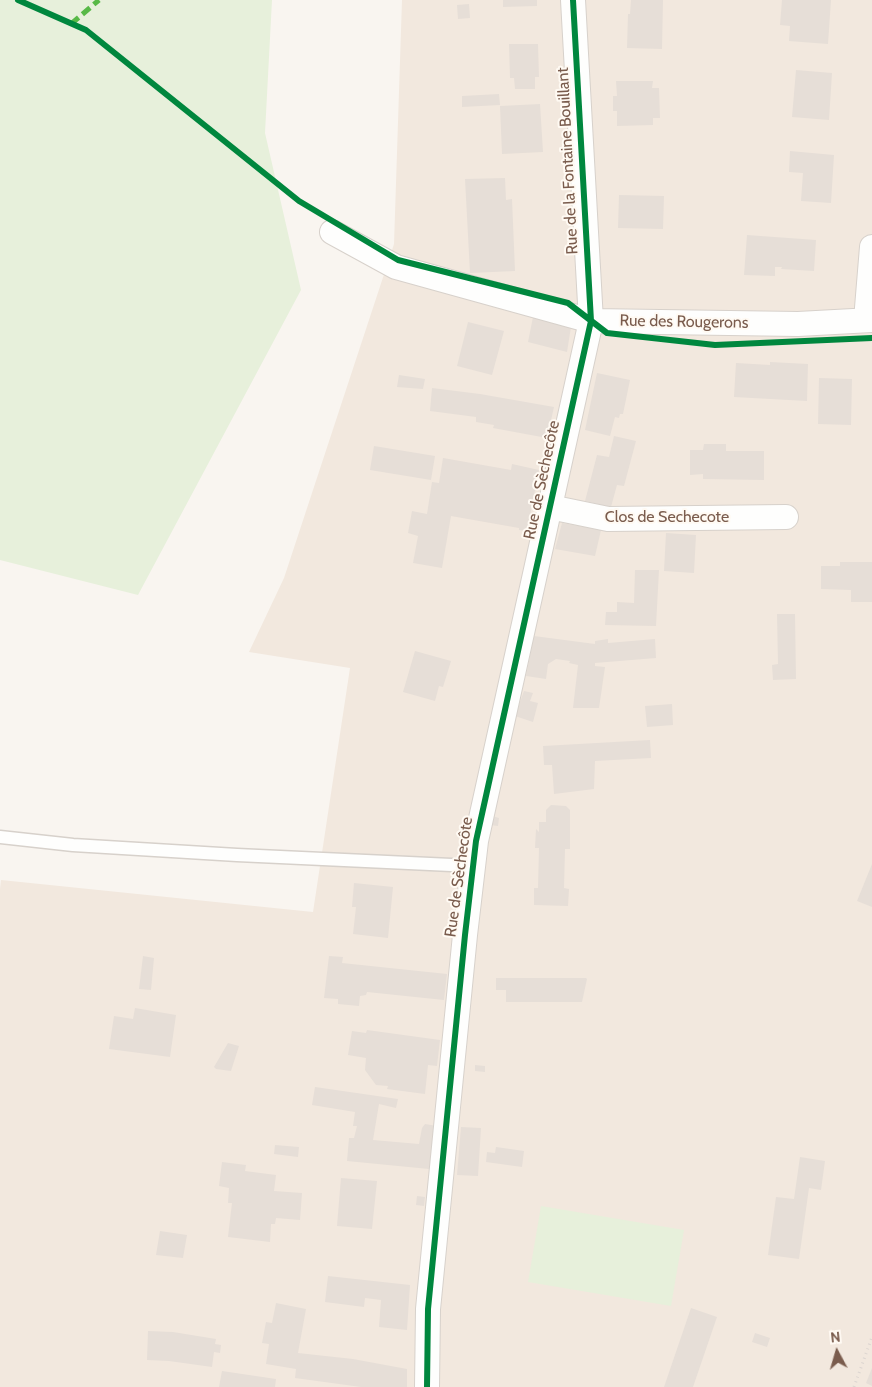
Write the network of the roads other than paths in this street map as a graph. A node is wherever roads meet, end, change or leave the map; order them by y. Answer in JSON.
{"nodes":[{"id":1,"x":573,"y":0,"type":"edge"},
{"id":2,"x":332,"y":232,"type":"dead end"},
{"id":3,"x":872,"y":247,"type":"edge"},
{"id":4,"x":869,"y":320,"type":"edge"},
{"id":5,"x":591,"y":321,"type":"junction"},
{"id":6,"x":550,"y":507,"type":"junction"},
{"id":7,"x":786,"y":517,"type":"dead end"},
{"id":8,"x":0,"y":837,"type":"edge"},
{"id":9,"x":473,"y":866,"type":"junction"},
{"id":10,"x":427,"y":1387,"type":"edge"}],
"edges":[{"from":1,"to":5,"type":"street","name":"Rue de la Fontaine Bouillant"},
{"from":2,"to":5,"type":"street","name":"Rue des Rougerons"},
{"from":3,"to":4,"type":"street"},
{"from":4,"to":5,"type":"street","name":"Rue des Rougerons"},
{"from":5,"to":6,"type":"street","name":"Rue de Sèchecôte"},
{"from":6,"to":7,"type":"street","name":"Clos de Sechecote"},
{"from":6,"to":9,"type":"street","name":"Rue de Sèchecôte"},
{"from":8,"to":9,"type":"lane"},
{"from":9,"to":10,"type":"street","name":"Rue de Sèchecôte"}]}
